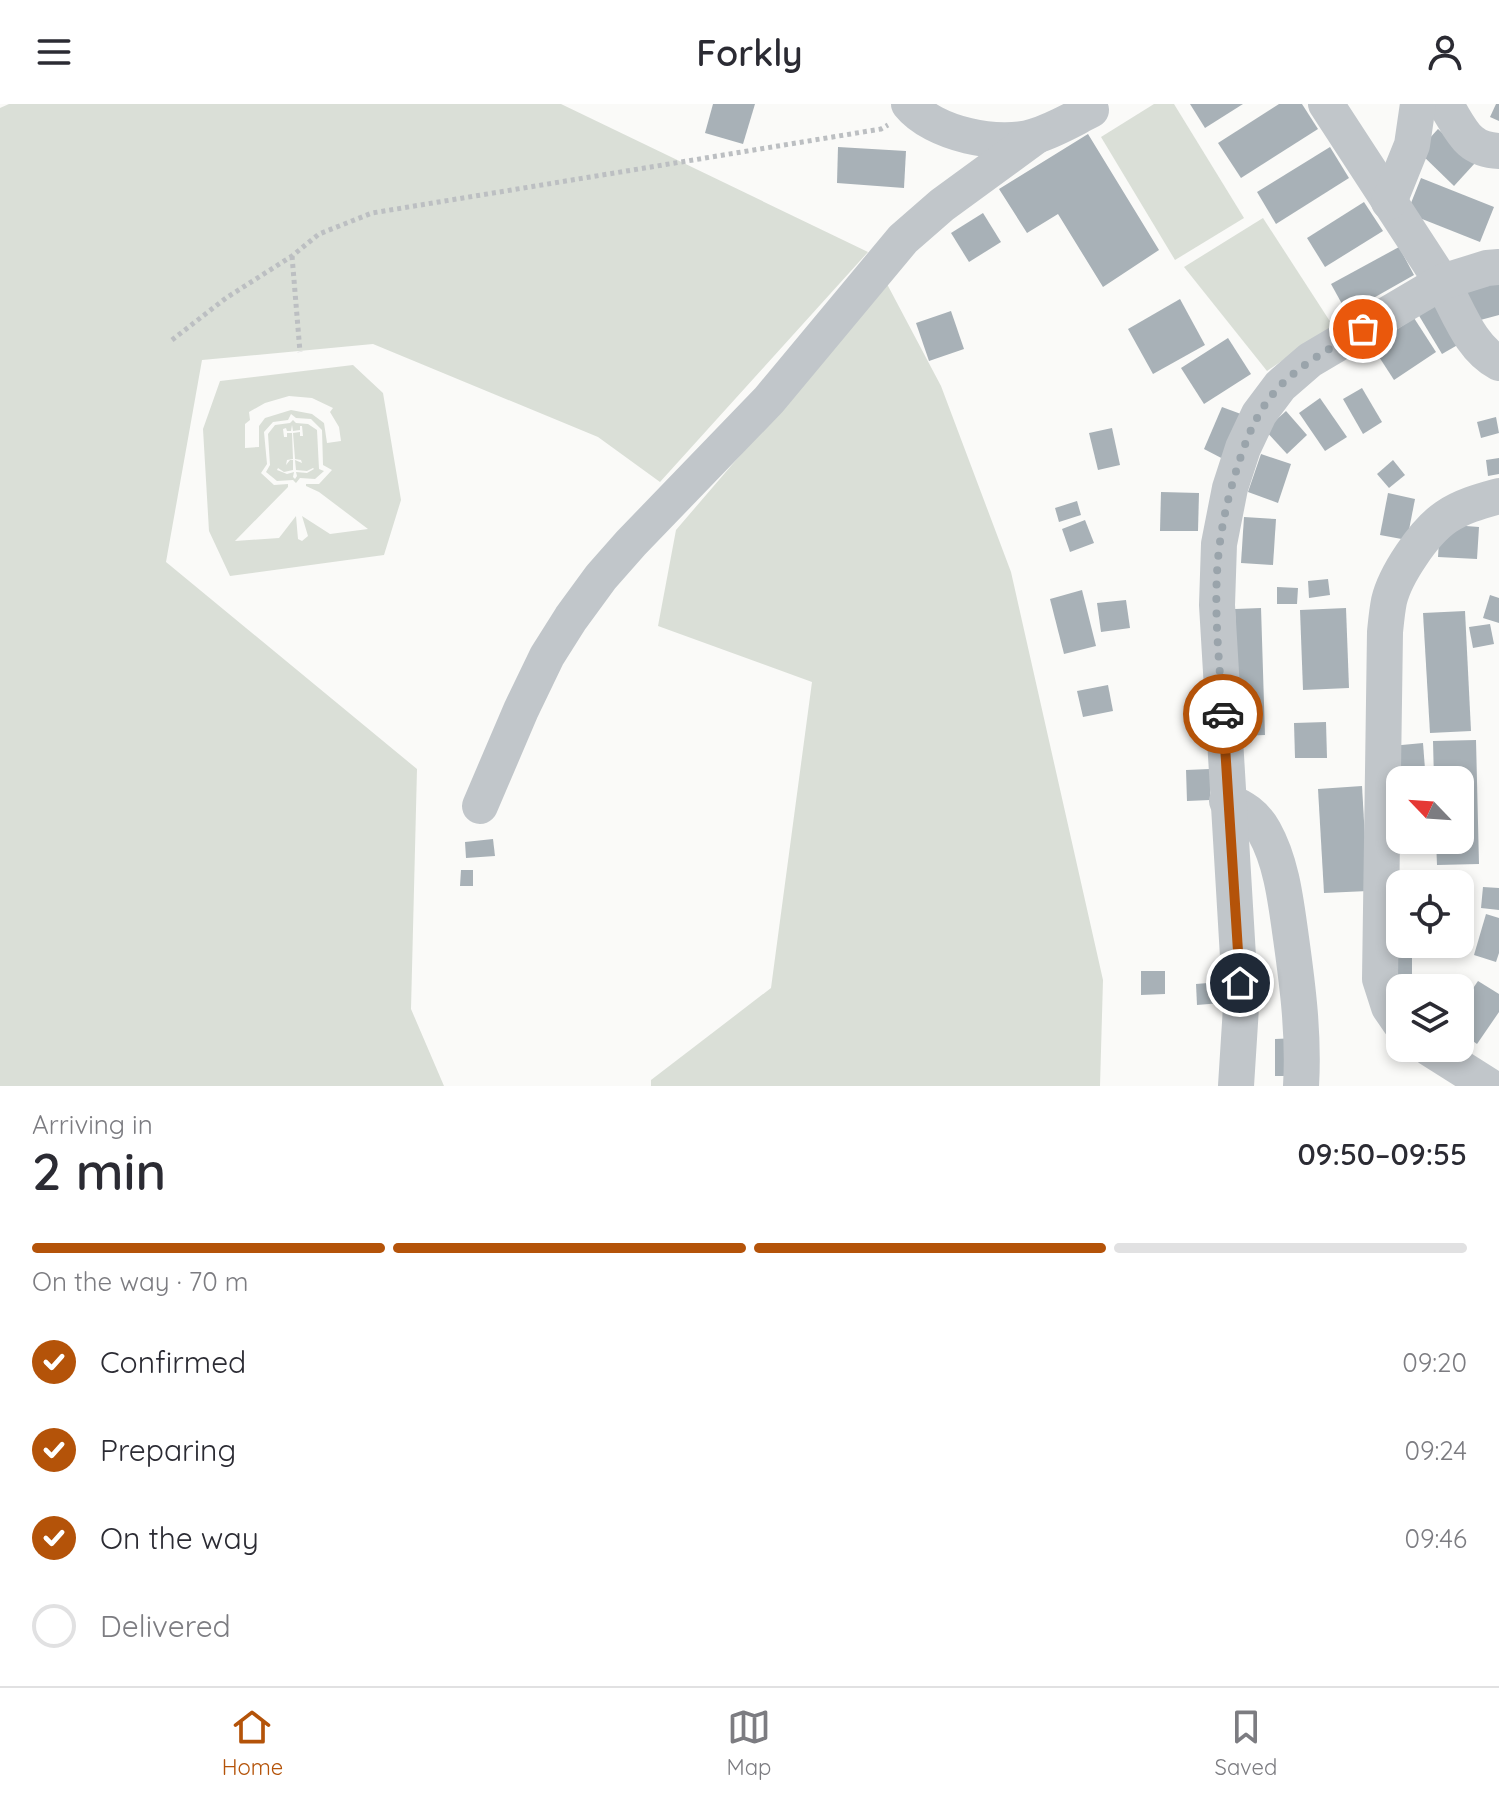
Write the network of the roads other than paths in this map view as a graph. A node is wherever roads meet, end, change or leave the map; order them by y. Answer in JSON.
{"nodes":[{"id":1,"x":1326,"y":104,"type":"edge"},
{"id":2,"x":1418,"y":104,"type":"edge"},
{"id":3,"x":1445,"y":104,"type":"edge"},
{"id":4,"x":912,"y":107,"type":"edge"},
{"id":5,"x":1091,"y":110,"type":"dead end"},
{"id":6,"x":1035,"y":137,"type":"junction"},
{"id":7,"x":1499,"y":151,"type":"edge"},
{"id":8,"x":1389,"y":202,"type":"junction"},
{"id":9,"x":1499,"y":267,"type":"edge"},
{"id":10,"x":1442,"y":282,"type":"junction"},
{"id":11,"x":1499,"y":363,"type":"edge"},
{"id":12,"x":1499,"y":496,"type":"edge"},
{"id":13,"x":1227,"y":801,"type":"junction"},
{"id":14,"x":480,"y":806,"type":"dead end"},
{"id":15,"x":1386,"y":998,"type":"edge"},
{"id":16,"x":1451,"y":1062,"type":"edge"},
{"id":17,"x":1236,"y":1086,"type":"edge"},
{"id":18,"x":1301,"y":1086,"type":"edge"},
{"id":19,"x":1489,"y":1086,"type":"edge"}],
"edges":[{"from":1,"to":8,"type":"street"},
{"from":2,"to":8,"type":"street"},
{"from":3,"to":7,"type":"street"},
{"from":4,"to":6,"type":"street"},
{"from":5,"to":6,"type":"street"},
{"from":6,"to":14,"type":"street"},
{"from":8,"to":10,"type":"street"},
{"from":9,"to":10,"type":"street"},
{"from":10,"to":11,"type":"street"},
{"from":10,"to":13,"type":"street"},
{"from":12,"to":15,"type":"street"},
{"from":13,"to":17,"type":"street"},
{"from":13,"to":18,"type":"street"},
{"from":16,"to":19,"type":"street"}]}
